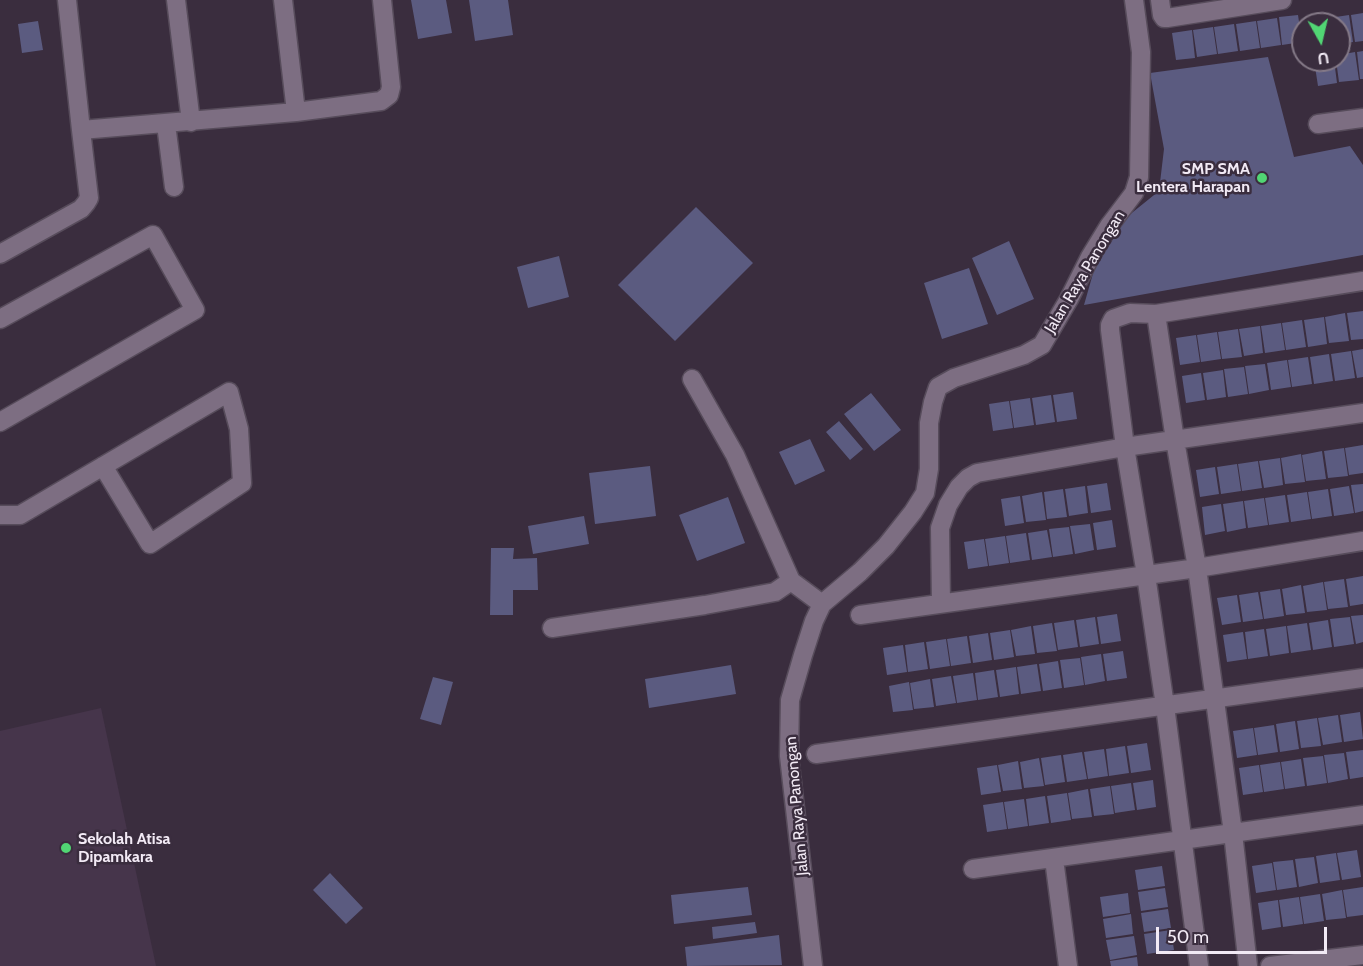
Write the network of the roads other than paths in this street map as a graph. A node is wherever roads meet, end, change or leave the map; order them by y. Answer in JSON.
{"nodes":[{"id":1,"x":67,"y":0,"type":"edge"},
{"id":2,"x":176,"y":0,"type":"edge"},
{"id":3,"x":283,"y":0,"type":"edge"},
{"id":4,"x":382,"y":0,"type":"edge"},
{"id":5,"x":1134,"y":0,"type":"edge"},
{"id":6,"x":1160,"y":0,"type":"edge"},
{"id":7,"x":1282,"y":0,"type":"edge"},
{"id":8,"x":296,"y":112,"type":"junction"},
{"id":9,"x":1363,"y":118,"type":"edge"},
{"id":10,"x":191,"y":122,"type":"junction"},
{"id":11,"x":166,"y":124,"type":"junction"},
{"id":12,"x":1318,"y":124,"type":"dead end"},
{"id":13,"x":81,"y":130,"type":"junction"},
{"id":14,"x":174,"y":187,"type":"dead end"},
{"id":15,"x":0,"y":254,"type":"edge"},
{"id":16,"x":1363,"y":281,"type":"edge"},
{"id":17,"x":1156,"y":314,"type":"junction"},
{"id":18,"x":0,"y":319,"type":"edge"},
{"id":19,"x":692,"y":379,"type":"dead end"},
{"id":20,"x":1363,"y":413,"type":"edge"},
{"id":21,"x":0,"y":422,"type":"edge"},
{"id":22,"x":1175,"y":440,"type":"junction"},
{"id":23,"x":1125,"y":447,"type":"junction"},
{"id":24,"x":103,"y":466,"type":"junction"},
{"id":25,"x":0,"y":515,"type":"edge"},
{"id":26,"x":1363,"y":541,"type":"edge"},
{"id":27,"x":1197,"y":568,"type":"junction"},
{"id":28,"x":1146,"y":575,"type":"junction"},
{"id":29,"x":790,"y":581,"type":"junction"},
{"id":30,"x":941,"y":603,"type":"junction"},
{"id":31,"x":822,"y":604,"type":"junction"},
{"id":32,"x":860,"y":615,"type":"dead end"},
{"id":33,"x":552,"y":628,"type":"dead end"},
{"id":34,"x":1363,"y":678,"type":"edge"},
{"id":35,"x":1214,"y":699,"type":"junction"},
{"id":36,"x":1166,"y":706,"type":"junction"},
{"id":37,"x":816,"y":754,"type":"dead end"},
{"id":38,"x":1363,"y":815,"type":"edge"},
{"id":39,"x":1233,"y":833,"type":"junction"},
{"id":40,"x":1182,"y":840,"type":"junction"},
{"id":41,"x":1053,"y":859,"type":"junction"},
{"id":42,"x":974,"y":869,"type":"dead end"},
{"id":43,"x":1363,"y":955,"type":"edge"},
{"id":44,"x":813,"y":966,"type":"edge"},
{"id":45,"x":1068,"y":966,"type":"edge"},
{"id":46,"x":1199,"y":966,"type":"edge"},
{"id":47,"x":1248,"y":966,"type":"edge"},
{"id":48,"x":1270,"y":966,"type":"edge"}],
"edges":[{"from":1,"to":13,"type":"street"},
{"from":2,"to":10,"type":"street"},
{"from":3,"to":8,"type":"street"},
{"from":4,"to":8,"type":"street"},
{"from":5,"to":31,"type":"street","name":"Jalan Raya Panongan"},
{"from":6,"to":7,"type":"street"},
{"from":8,"to":10,"type":"street"},
{"from":9,"to":12,"type":"street"},
{"from":10,"to":11,"type":"street"},
{"from":11,"to":13,"type":"street"},
{"from":11,"to":14,"type":"street"},
{"from":13,"to":15,"type":"street"},
{"from":16,"to":17,"type":"street"},
{"from":17,"to":22,"type":"street"},
{"from":17,"to":23,"type":"street"},
{"from":18,"to":21,"type":"street"},
{"from":19,"to":29,"type":"street"},
{"from":20,"to":22,"type":"street"},
{"from":22,"to":23,"type":"street"},
{"from":22,"to":27,"type":"street"},
{"from":23,"to":28,"type":"street"},
{"from":23,"to":30,"type":"street"},
{"from":24,"to":24,"type":"street"},
{"from":24,"to":25,"type":"street"},
{"from":26,"to":27,"type":"street"},
{"from":27,"to":28,"type":"street"},
{"from":27,"to":35,"type":"street"},
{"from":28,"to":30,"type":"street"},
{"from":28,"to":36,"type":"street"},
{"from":29,"to":31,"type":"street"},
{"from":29,"to":33,"type":"street"},
{"from":30,"to":32,"type":"street"},
{"from":31,"to":44,"type":"street","name":"Jalan Raya Panongan"},
{"from":34,"to":35,"type":"street"},
{"from":35,"to":36,"type":"street"},
{"from":35,"to":39,"type":"street"},
{"from":36,"to":37,"type":"street"},
{"from":36,"to":40,"type":"street"},
{"from":38,"to":39,"type":"street"},
{"from":39,"to":40,"type":"street"},
{"from":39,"to":47,"type":"street"},
{"from":40,"to":41,"type":"street"},
{"from":40,"to":46,"type":"street"},
{"from":41,"to":42,"type":"street"},
{"from":41,"to":45,"type":"street"},
{"from":43,"to":48,"type":"street"}]}
